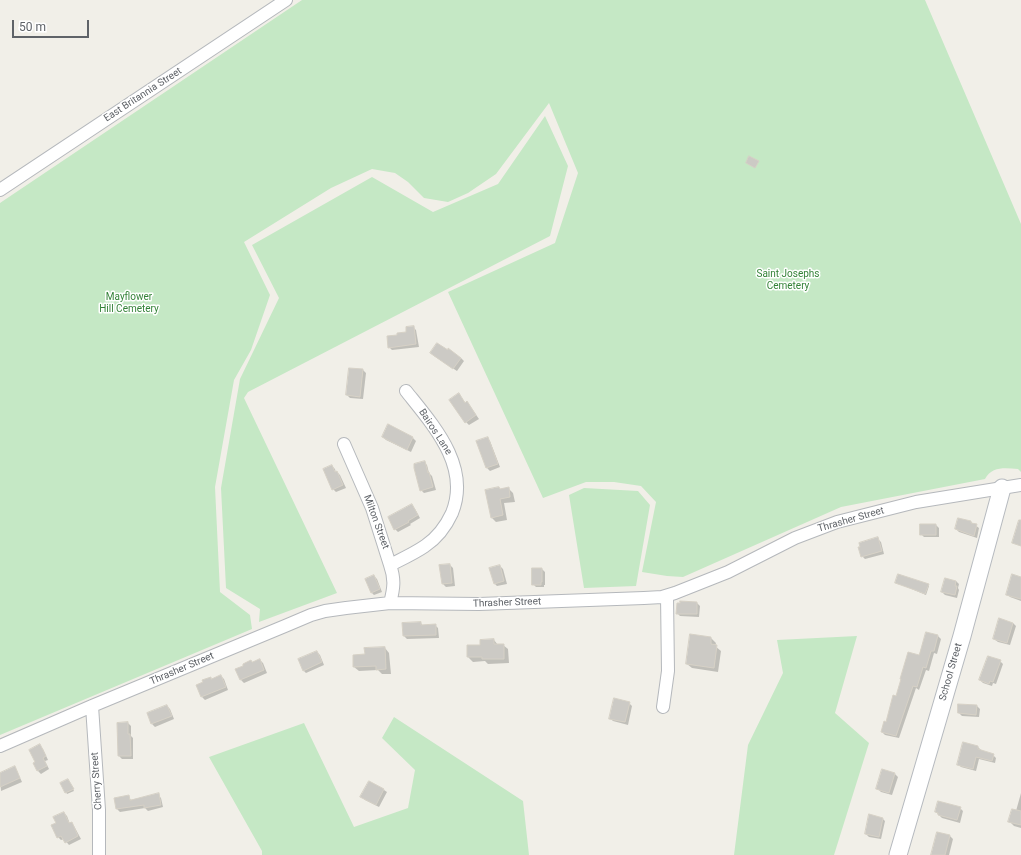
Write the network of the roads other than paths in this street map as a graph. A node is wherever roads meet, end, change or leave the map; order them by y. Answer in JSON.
{"nodes":[{"id":1,"x":286,"y":0,"type":"edge"},
{"id":2,"x":0,"y":190,"type":"edge"},
{"id":3,"x":406,"y":391,"type":"dead end"},
{"id":4,"x":344,"y":444,"type":"dead end"},
{"id":5,"x":1021,"y":485,"type":"edge"},
{"id":6,"x":1002,"y":488,"type":"junction"},
{"id":7,"x":390,"y":565,"type":"junction"},
{"id":8,"x":667,"y":596,"type":"junction"},
{"id":9,"x":390,"y":603,"type":"junction"},
{"id":10,"x":92,"y":706,"type":"junction"},
{"id":11,"x":663,"y":708,"type":"dead end"},
{"id":12,"x":0,"y":746,"type":"edge"},
{"id":13,"x":99,"y":855,"type":"edge"},
{"id":14,"x":898,"y":855,"type":"edge"}],
"edges":[{"from":1,"to":2,"type":"street","name":"East Britannia Street"},
{"from":3,"to":7,"type":"street","name":"Bairos Lane"},
{"from":4,"to":7,"type":"street","name":"Milton Street"},
{"from":5,"to":6,"type":"street","name":"Thrasher Street"},
{"from":6,"to":8,"type":"street","name":"Thrasher Street"},
{"from":6,"to":14,"type":"street","name":"School Street"},
{"from":7,"to":9,"type":"street","name":"Milton Street"},
{"from":8,"to":9,"type":"street","name":"Thrasher Street"},
{"from":8,"to":11,"type":"street"},
{"from":9,"to":10,"type":"street","name":"Thrasher Street"},
{"from":10,"to":12,"type":"street","name":"Thrasher Street"},
{"from":10,"to":13,"type":"street","name":"Cherry Street"}]}
